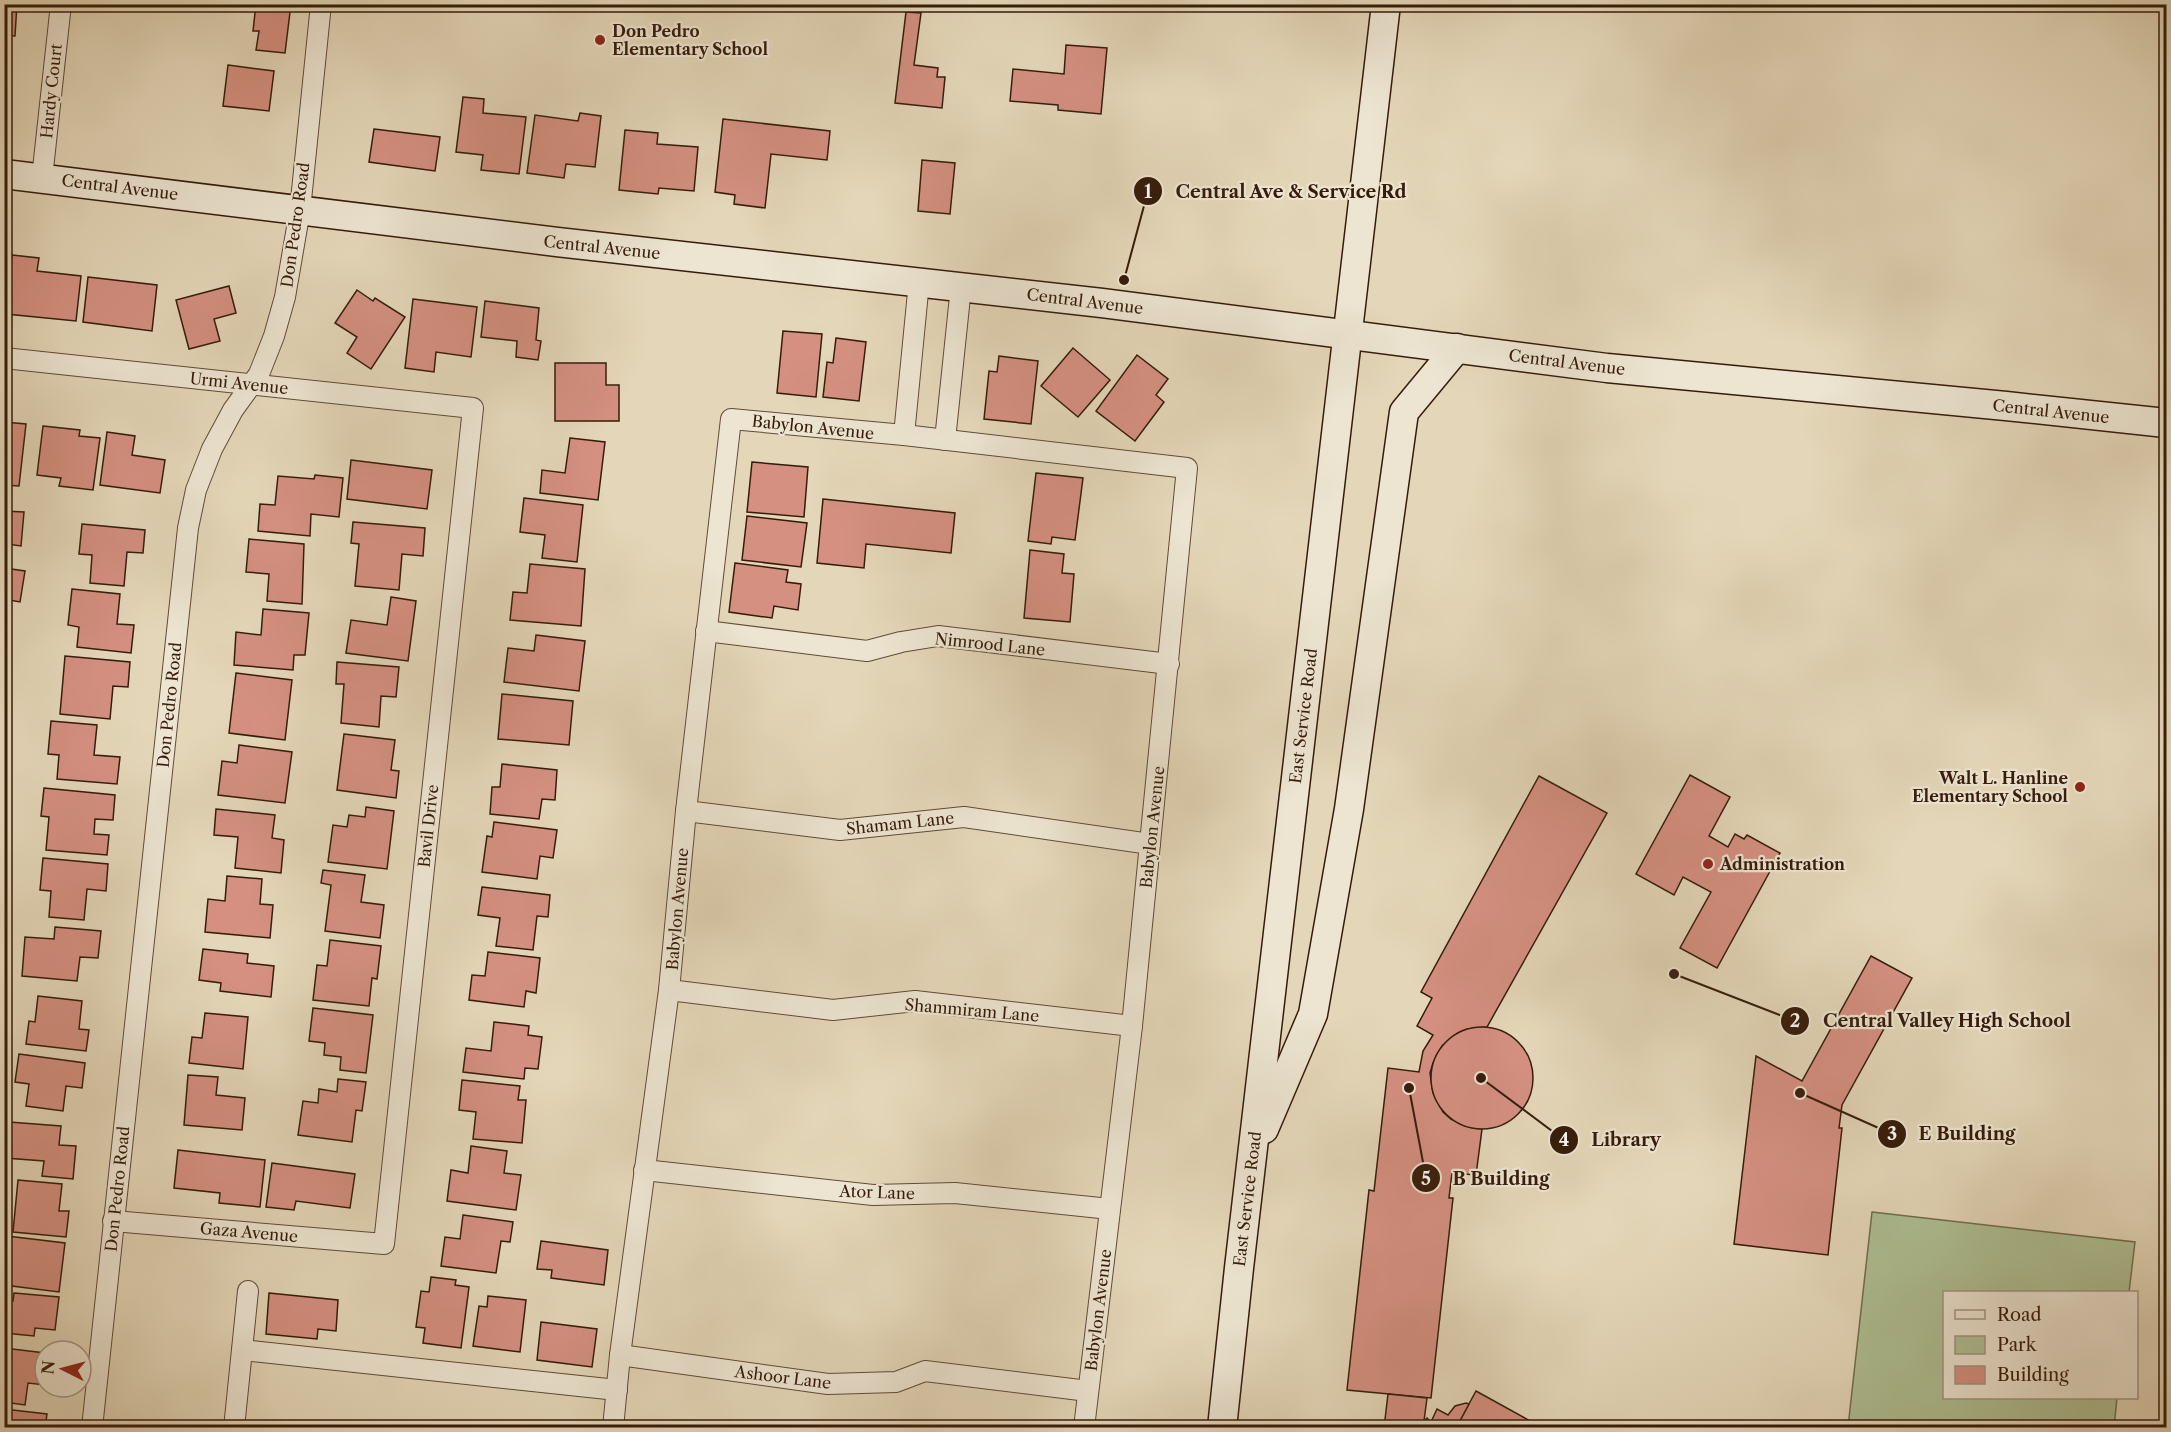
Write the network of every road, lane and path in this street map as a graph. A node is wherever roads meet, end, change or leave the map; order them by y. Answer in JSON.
{"nodes":[{"id":1,"x":61,"y":4,"type":"edge"},
{"id":2,"x":321,"y":4,"type":"edge"},
{"id":3,"x":1386,"y":4,"type":"edge"},
{"id":4,"x":4,"y":174,"type":"edge"},
{"id":5,"x":42,"y":178,"type":"junction"},
{"id":6,"x":300,"y":210,"type":"junction"},
{"id":7,"x":919,"y":282,"type":"junction"},
{"id":8,"x":961,"y":287,"type":"junction"},
{"id":9,"x":1347,"y":334,"type":"junction"},
{"id":10,"x":1457,"y":348,"type":"junction"},
{"id":11,"x":4,"y":358,"type":"edge"},
{"id":12,"x":252,"y":385,"type":"junction"},
{"id":13,"x":473,"y":408,"type":"joint"},
{"id":14,"x":2166,"y":423,"type":"edge"},
{"id":15,"x":904,"y":435,"type":"junction"},
{"id":16,"x":945,"y":440,"type":"junction"},
{"id":17,"x":706,"y":631,"type":"junction"},
{"id":18,"x":1168,"y":664,"type":"junction"},
{"id":19,"x":686,"y":811,"type":"junction"},
{"id":20,"x":1150,"y":844,"type":"junction"},
{"id":21,"x":669,"y":990,"type":"junction"},
{"id":22,"x":1132,"y":1026,"type":"junction"},
{"id":23,"x":1251,"y":1159,"type":"junction"},
{"id":24,"x":644,"y":1170,"type":"junction"},
{"id":25,"x":1110,"y":1209,"type":"junction"},
{"id":26,"x":113,"y":1221,"type":"junction"},
{"id":27,"x":384,"y":1244,"type":"joint"},
{"id":28,"x":248,"y":1291,"type":"dead end"},
{"id":29,"x":242,"y":1350,"type":"junction"},
{"id":30,"x":620,"y":1355,"type":"junction"},
{"id":31,"x":617,"y":1390,"type":"junction"},
{"id":32,"x":1088,"y":1391,"type":"junction"},
{"id":33,"x":92,"y":1428,"type":"edge"},
{"id":34,"x":234,"y":1428,"type":"edge"},
{"id":35,"x":613,"y":1428,"type":"edge"},
{"id":36,"x":1084,"y":1428,"type":"edge"},
{"id":37,"x":1222,"y":1428,"type":"edge"}],
"edges":[{"from":1,"to":5,"type":"street","name":"Hardy Court"},
{"from":2,"to":6,"type":"street","name":"Don Pedro Road"},
{"from":3,"to":9,"type":"street","name":"East Service Road"},
{"from":4,"to":5,"type":"street","name":"Central Avenue"},
{"from":5,"to":6,"type":"street","name":"Central Avenue"},
{"from":6,"to":7,"type":"street","name":"Central Avenue"},
{"from":6,"to":12,"type":"street","name":"Don Pedro Road"},
{"from":7,"to":8,"type":"street","name":"Central Avenue"},
{"from":7,"to":15,"type":"street"},
{"from":8,"to":9,"type":"street","name":"Central Avenue"},
{"from":8,"to":16,"type":"street"},
{"from":9,"to":10,"type":"street","name":"Central Avenue"},
{"from":9,"to":23,"type":"street","name":"East Service Road"},
{"from":10,"to":14,"type":"street","name":"Central Avenue"},
{"from":10,"to":23,"type":"street"},
{"from":11,"to":12,"type":"street","name":"Urmi Avenue"},
{"from":12,"to":13,"type":"street","name":"Urmi Avenue"},
{"from":12,"to":26,"type":"street","name":"Don Pedro Road"},
{"from":13,"to":27,"type":"street","name":"Bavil Drive"},
{"from":15,"to":16,"type":"street","name":"Babylon Avenue"},
{"from":15,"to":17,"type":"street","name":"Babylon Avenue"},
{"from":16,"to":18,"type":"street","name":"Babylon Avenue"},
{"from":17,"to":18,"type":"street","name":"Nimrood Lane"},
{"from":17,"to":19,"type":"street","name":"Babylon Avenue"},
{"from":18,"to":20,"type":"street","name":"Babylon Avenue"},
{"from":19,"to":20,"type":"street","name":"Shamam Lane"},
{"from":19,"to":21,"type":"street","name":"Babylon Avenue"},
{"from":20,"to":22,"type":"street","name":"Babylon Avenue"},
{"from":21,"to":22,"type":"street","name":"Shammiram Lane"},
{"from":21,"to":24,"type":"street","name":"Babylon Avenue"},
{"from":22,"to":25,"type":"street","name":"Babylon Avenue"},
{"from":23,"to":37,"type":"street","name":"East Service Road"},
{"from":24,"to":25,"type":"street","name":"Ator Lane"},
{"from":24,"to":30,"type":"street","name":"Babylon Avenue"},
{"from":25,"to":32,"type":"street","name":"Babylon Avenue"},
{"from":26,"to":27,"type":"street","name":"Gaza Avenue"},
{"from":26,"to":33,"type":"street","name":"Don Pedro Road"},
{"from":28,"to":29,"type":"street"},
{"from":29,"to":31,"type":"street"},
{"from":29,"to":34,"type":"street"},
{"from":30,"to":31,"type":"street","name":"Babylon Avenue"},
{"from":30,"to":32,"type":"street","name":"Ashoor Lane"},
{"from":31,"to":35,"type":"street","name":"Babylon Avenue"},
{"from":32,"to":36,"type":"street","name":"Babylon Avenue"}]}
